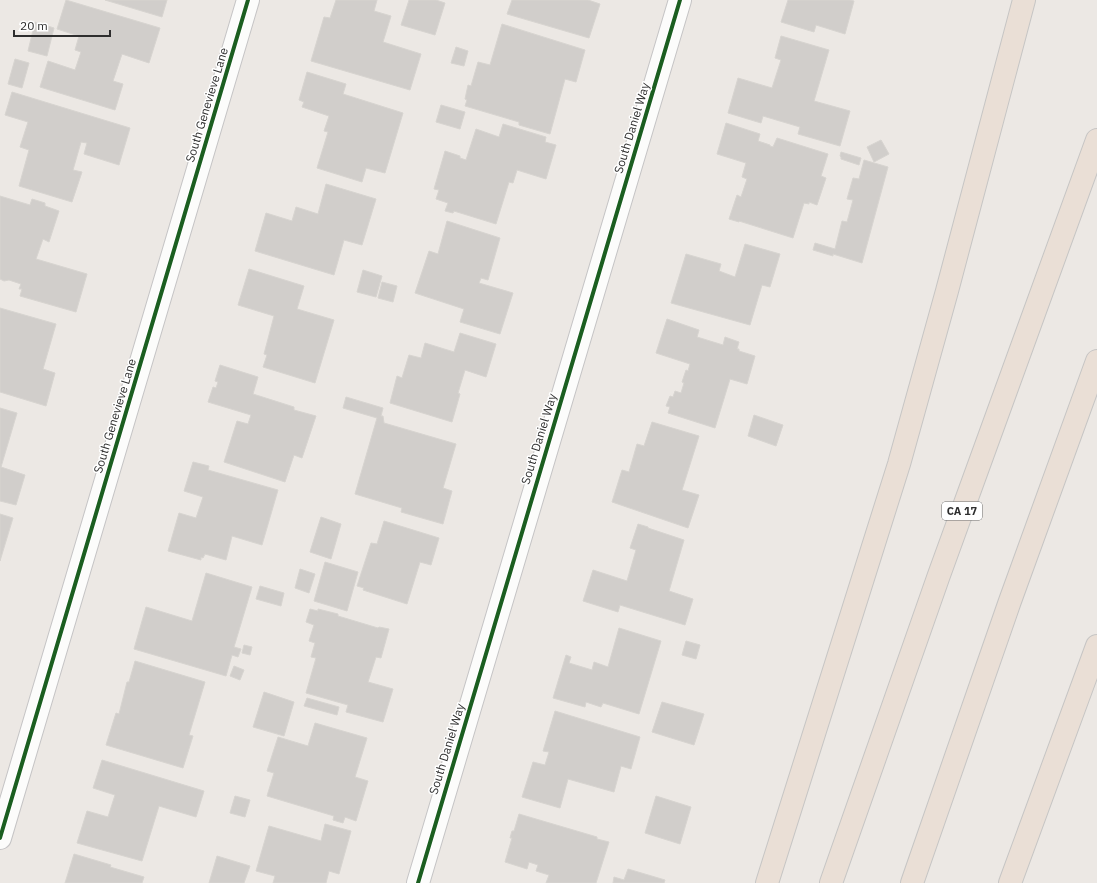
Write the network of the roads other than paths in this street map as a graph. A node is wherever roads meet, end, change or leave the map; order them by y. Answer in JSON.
{"nodes":[{"id":1,"x":248,"y":0,"type":"edge"},
{"id":2,"x":680,"y":0,"type":"edge"},
{"id":3,"x":1024,"y":0,"type":"edge"},
{"id":4,"x":1097,"y":140,"type":"edge"},
{"id":5,"x":1097,"y":362,"type":"edge"},
{"id":6,"x":1097,"y":646,"type":"edge"},
{"id":7,"x":0,"y":838,"type":"edge"},
{"id":8,"x":418,"y":883,"type":"edge"},
{"id":9,"x":767,"y":883,"type":"edge"},
{"id":10,"x":831,"y":883,"type":"edge"},
{"id":11,"x":912,"y":883,"type":"edge"},
{"id":12,"x":1010,"y":883,"type":"edge"}],
"edges":[{"from":1,"to":7,"type":"street","name":"South Genevieve Lane"},
{"from":2,"to":8,"type":"street","name":"South Daniel Way"},
{"from":3,"to":9,"type":"highway"},
{"from":4,"to":10,"type":"highway","number":"CA 17"},
{"from":5,"to":11,"type":"highway"},
{"from":6,"to":12,"type":"highway"}]}
